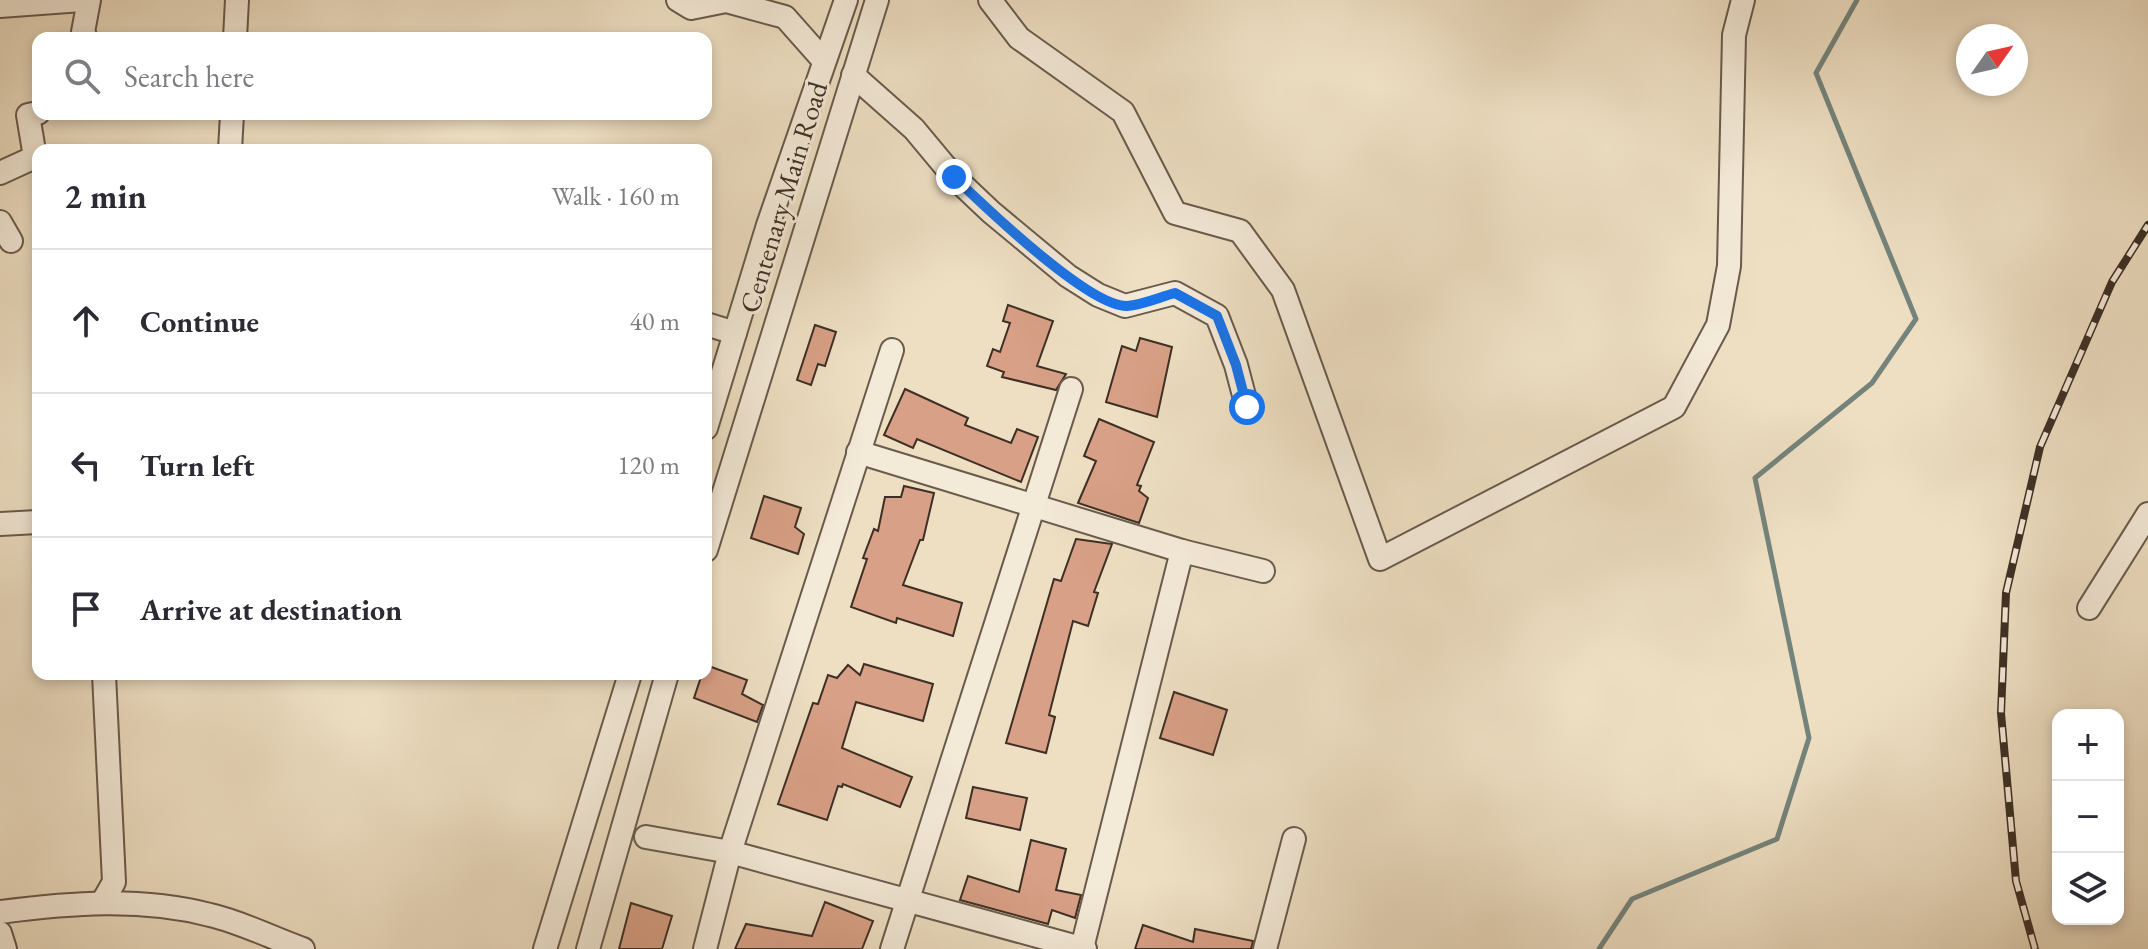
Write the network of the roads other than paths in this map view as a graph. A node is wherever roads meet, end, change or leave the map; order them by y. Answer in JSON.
{"nodes":[{"id":1,"x":82,"y":0,"type":"edge"},
{"id":2,"x":89,"y":0,"type":"edge"},
{"id":3,"x":237,"y":0,"type":"edge"},
{"id":4,"x":678,"y":0,"type":"edge"},
{"id":5,"x":846,"y":0,"type":"edge"},
{"id":6,"x":877,"y":0,"type":"edge"},
{"id":7,"x":990,"y":0,"type":"edge"},
{"id":8,"x":1743,"y":0,"type":"edge"},
{"id":9,"x":0,"y":6,"type":"edge"},
{"id":10,"x":83,"y":32,"type":"edge"},
{"id":11,"x":235,"y":32,"type":"edge"},
{"id":12,"x":824,"y":61,"type":"junction"},
{"id":13,"x":853,"y":75,"type":"junction"},
{"id":14,"x":32,"y":114,"type":"edge"},
{"id":15,"x":232,"y":120,"type":"edge"},
{"id":16,"x":33,"y":144,"type":"edge"},
{"id":17,"x":230,"y":144,"type":"edge"},
{"id":18,"x":32,"y":158,"type":"edge"},
{"id":19,"x":0,"y":173,"type":"edge"},
{"id":20,"x":776,"y":204,"type":"junction"},
{"id":21,"x":807,"y":217,"type":"junction"},
{"id":22,"x":712,"y":326,"type":"edge"},
{"id":23,"x":735,"y":333,"type":"junction"},
{"id":24,"x":892,"y":350,"type":"dead end"},
{"id":25,"x":1071,"y":389,"type":"dead end"},
{"id":26,"x":1247,"y":407,"type":"dead end"},
{"id":27,"x":712,"y":408,"type":"edge"},
{"id":28,"x":858,"y":452,"type":"junction"},
{"id":29,"x":1037,"y":505,"type":"junction"},
{"id":30,"x":2148,"y":514,"type":"edge"},
{"id":31,"x":32,"y":522,"type":"edge"},
{"id":32,"x":0,"y":524,"type":"edge"},
{"id":33,"x":712,"y":530,"type":"edge"},
{"id":34,"x":1182,"y":551,"type":"junction"},
{"id":35,"x":1263,"y":571,"type":"dead end"},
{"id":36,"x":2089,"y":608,"type":"dead end"},
{"id":37,"x":104,"y":680,"type":"edge"},
{"id":38,"x":628,"y":680,"type":"edge"},
{"id":39,"x":665,"y":680,"type":"edge"},
{"id":40,"x":646,"y":837,"type":"dead end"},
{"id":41,"x":1294,"y":839,"type":"dead end"},
{"id":42,"x":730,"y":852,"type":"junction"},
{"id":43,"x":907,"y":902,"type":"junction"},
{"id":44,"x":102,"y":903,"type":"junction"},
{"id":45,"x":0,"y":912,"type":"edge"},
{"id":46,"x":0,"y":933,"type":"edge"},
{"id":47,"x":1084,"y":948,"type":"edge"},
{"id":48,"x":5,"y":949,"type":"edge"},
{"id":49,"x":303,"y":949,"type":"edge"},
{"id":50,"x":545,"y":949,"type":"edge"},
{"id":51,"x":588,"y":949,"type":"edge"},
{"id":52,"x":705,"y":949,"type":"edge"},
{"id":53,"x":892,"y":949,"type":"edge"},
{"id":54,"x":1265,"y":949,"type":"edge"}],
"edges":[{"from":1,"to":9,"type":"street"},
{"from":2,"to":10,"type":"street"},
{"from":3,"to":11,"type":"street"},
{"from":4,"to":12,"type":"street"},
{"from":5,"to":12,"type":"street","name":"Centenary Main Road"},
{"from":6,"to":13,"type":"street","name":"Centenary Main Road"},
{"from":7,"to":8,"type":"street"},
{"from":12,"to":20,"type":"street","name":"Centenary Main Road"},
{"from":13,"to":21,"type":"street","name":"Centenary Main Road"},
{"from":13,"to":26,"type":"street"},
{"from":14,"to":16,"type":"street"},
{"from":15,"to":17,"type":"street"},
{"from":18,"to":19,"type":"street"},
{"from":20,"to":21,"type":"street"},
{"from":20,"to":23,"type":"street","name":"Centenary Main Road"},
{"from":21,"to":33,"type":"street","name":"Centenary Main Road"},
{"from":22,"to":23,"type":"street"},
{"from":23,"to":27,"type":"street","name":"Centenary Main Road"},
{"from":24,"to":28,"type":"street"},
{"from":25,"to":29,"type":"street"},
{"from":28,"to":29,"type":"street"},
{"from":28,"to":42,"type":"street"},
{"from":29,"to":34,"type":"street"},
{"from":29,"to":43,"type":"street"},
{"from":30,"to":36,"type":"street"},
{"from":31,"to":32,"type":"street"},
{"from":34,"to":35,"type":"street"},
{"from":34,"to":47,"type":"street"},
{"from":37,"to":44,"type":"street"},
{"from":38,"to":50,"type":"street"},
{"from":39,"to":51,"type":"street"},
{"from":40,"to":42,"type":"street"},
{"from":41,"to":54,"type":"street"},
{"from":42,"to":43,"type":"street"},
{"from":42,"to":52,"type":"street"},
{"from":43,"to":47,"type":"street"},
{"from":43,"to":53,"type":"street"},
{"from":44,"to":45,"type":"street"},
{"from":44,"to":49,"type":"street"},
{"from":46,"to":48,"type":"street"}]}
